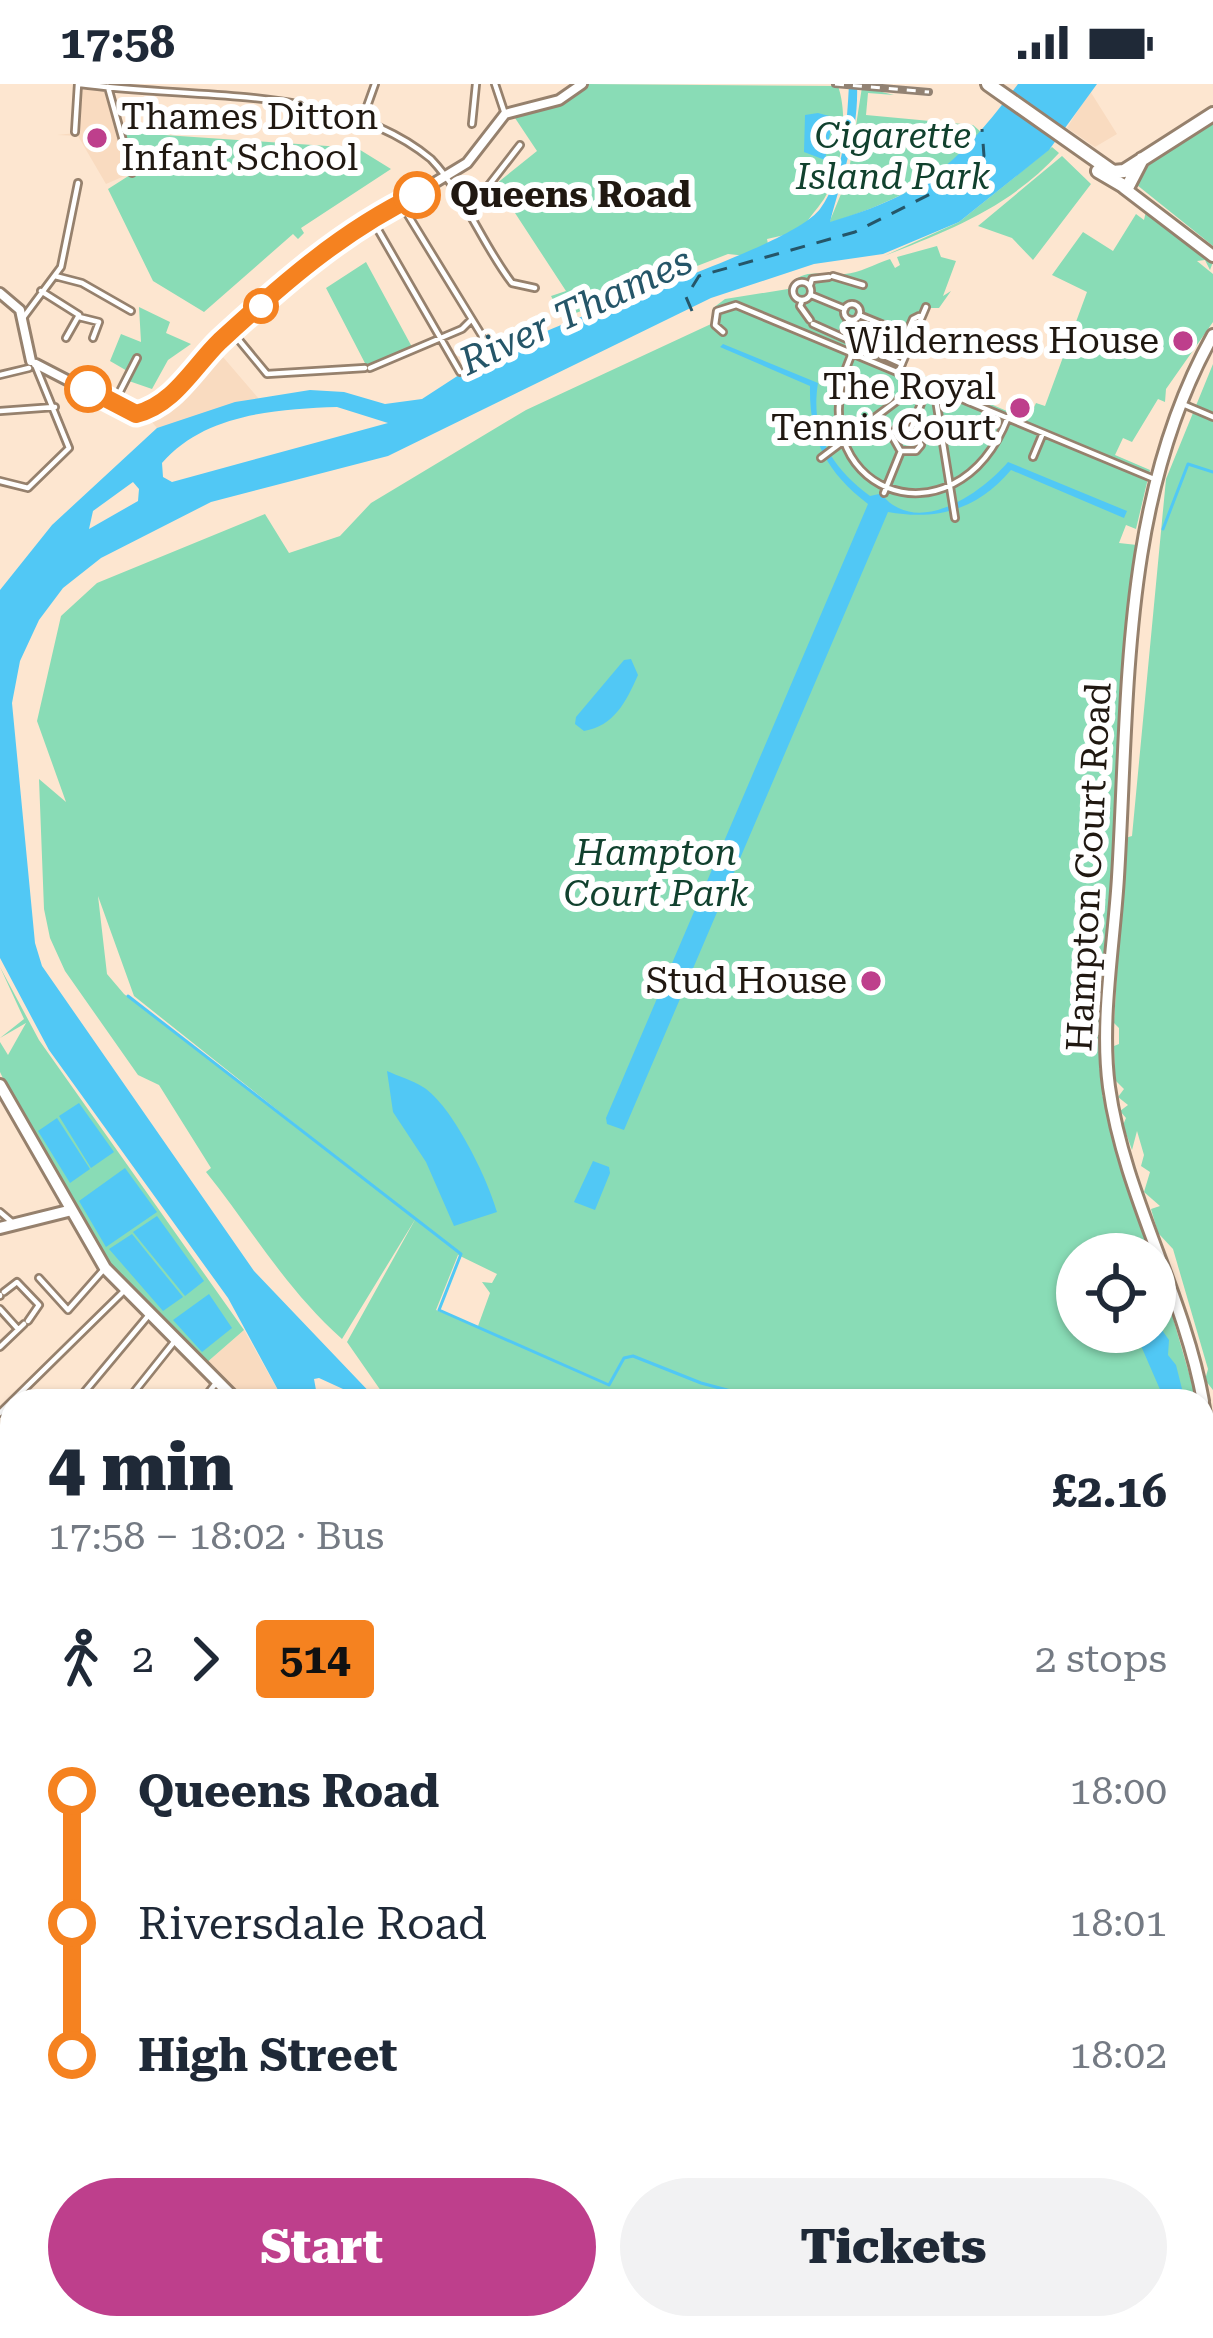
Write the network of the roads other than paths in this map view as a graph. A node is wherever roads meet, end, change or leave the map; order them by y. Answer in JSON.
{"nodes":[{"id":1,"x":79,"y":84,"type":"edge"},
{"id":2,"x":375,"y":84,"type":"edge"},
{"id":3,"x":476,"y":84,"type":"edge"},
{"id":4,"x":582,"y":84,"type":"edge"},
{"id":5,"x":492,"y":85,"type":"edge"},
{"id":6,"x":108,"y":87,"type":"edge"},
{"id":7,"x":996,"y":88,"type":"edge"},
{"id":8,"x":326,"y":99,"type":"dead end"},
{"id":9,"x":338,"y":102,"type":"dead end"},
{"id":10,"x":364,"y":112,"type":"junction"},
{"id":11,"x":506,"y":114,"type":"junction"},
{"id":12,"x":1213,"y":114,"type":"edge"},
{"id":13,"x":472,"y":124,"type":"dead end"},
{"id":14,"x":74,"y":128,"type":"dead end"},
{"id":15,"x":520,"y":145,"type":"dead end"},
{"id":16,"x":132,"y":172,"type":"dead end"},
{"id":17,"x":446,"y":178,"type":"junction"},
{"id":18,"x":1125,"y":179,"type":"junction"},
{"id":19,"x":78,"y":183,"type":"dead end"},
{"id":20,"x":400,"y":202,"type":"junction"},
{"id":21,"x":462,"y":204,"type":"junction"},
{"id":22,"x":371,"y":217,"type":"junction"},
{"id":23,"x":1213,"y":256,"type":"edge"},
{"id":24,"x":56,"y":276,"type":"junction"},
{"id":25,"x":809,"y":285,"type":"junction"},
{"id":26,"x":863,"y":285,"type":"dead end"},
{"id":27,"x":535,"y":288,"type":"dead end"},
{"id":28,"x":41,"y":291,"type":"junction"},
{"id":29,"x":0,"y":293,"type":"edge"},
{"id":30,"x":860,"y":294,"type":"dead end"},
{"id":31,"x":811,"y":295,"type":"junction"},
{"id":32,"x":802,"y":301,"type":"junction"},
{"id":33,"x":17,"y":304,"type":"junction"},
{"id":34,"x":30,"y":304,"type":"junction"},
{"id":35,"x":856,"y":305,"type":"junction"},
{"id":36,"x":845,"y":309,"type":"junction"},
{"id":37,"x":131,"y":311,"type":"dead end"},
{"id":38,"x":924,"y":311,"type":"dead end"},
{"id":39,"x":860,"y":315,"type":"junction"},
{"id":40,"x":79,"y":316,"type":"junction"},
{"id":41,"x":22,"y":319,"type":"junction"},
{"id":42,"x":849,"y":319,"type":"junction"},
{"id":43,"x":470,"y":321,"type":"junction"},
{"id":44,"x":844,"y":331,"type":"dead end"},
{"id":45,"x":232,"y":332,"type":"junction"},
{"id":46,"x":723,"y":332,"type":"dead end"},
{"id":47,"x":481,"y":334,"type":"dead end"},
{"id":48,"x":1213,"y":335,"type":"edge"},
{"id":49,"x":910,"y":336,"type":"junction"},
{"id":50,"x":66,"y":338,"type":"dead end"},
{"id":51,"x":93,"y":338,"type":"dead end"},
{"id":52,"x":440,"y":339,"type":"junction"},
{"id":53,"x":899,"y":351,"type":"dead end"},
{"id":54,"x":852,"y":353,"type":"junction"},
{"id":55,"x":137,"y":358,"type":"dead end"},
{"id":56,"x":902,"y":364,"type":"junction"},
{"id":57,"x":33,"y":365,"type":"junction"},
{"id":58,"x":460,"y":372,"type":"dead end"},
{"id":59,"x":898,"y":373,"type":"junction"},
{"id":60,"x":0,"y":375,"type":"edge"},
{"id":61,"x":928,"y":384,"type":"junction"},
{"id":62,"x":114,"y":403,"type":"junction"},
{"id":63,"x":1180,"y":403,"type":"junction"},
{"id":64,"x":55,"y":407,"type":"junction"},
{"id":65,"x":0,"y":411,"type":"edge"},
{"id":66,"x":1008,"y":417,"type":"junction"},
{"id":67,"x":1213,"y":417,"type":"edge"},
{"id":68,"x":911,"y":429,"type":"junction"},
{"id":69,"x":1043,"y":433,"type":"junction"},
{"id":70,"x":842,"y":443,"type":"junction"},
{"id":71,"x":901,"y":451,"type":"junction"},
{"id":72,"x":824,"y":456,"type":"dead end"},
{"id":73,"x":1033,"y":457,"type":"dead end"},
{"id":74,"x":1154,"y":478,"type":"junction"},
{"id":75,"x":0,"y":481,"type":"edge"},
{"id":76,"x":950,"y":487,"type":"junction"},
{"id":77,"x":885,"y":490,"type":"junction"},
{"id":78,"x":955,"y":516,"type":"dead end"},
{"id":79,"x":0,"y":1085,"type":"edge"},
{"id":80,"x":68,"y":1211,"type":"junction"},
{"id":81,"x":0,"y":1212,"type":"edge"},
{"id":82,"x":6,"y":1226,"type":"edge"},
{"id":83,"x":105,"y":1268,"type":"junction"},
{"id":84,"x":40,"y":1278,"type":"dead end"},
{"id":85,"x":124,"y":1291,"type":"junction"},
{"id":86,"x":1,"y":1294,"type":"edge"},
{"id":87,"x":0,"y":1310,"type":"edge"},
{"id":88,"x":148,"y":1316,"type":"junction"},
{"id":89,"x":18,"y":1329,"type":"junction"},
{"id":90,"x":174,"y":1342,"type":"junction"},
{"id":91,"x":0,"y":1347,"type":"edge"},
{"id":92,"x":216,"y":1383,"type":"junction"},
{"id":93,"x":24,"y":1389,"type":"edge"},
{"id":94,"x":87,"y":1389,"type":"edge"},
{"id":95,"x":137,"y":1389,"type":"edge"},
{"id":96,"x":211,"y":1389,"type":"edge"},
{"id":97,"x":223,"y":1389,"type":"edge"},
{"id":98,"x":1199,"y":1389,"type":"edge"}],
"edges":[{"from":1,"to":6,"type":"street"},
{"from":1,"to":14,"type":"street"},
{"from":2,"to":10,"type":"street"},
{"from":3,"to":13,"type":"street"},
{"from":4,"to":11,"type":"street"},
{"from":5,"to":11,"type":"street"},
{"from":6,"to":8,"type":"street"},
{"from":6,"to":16,"type":"street"},
{"from":7,"to":18,"type":"highway"},
{"from":9,"to":10,"type":"street"},
{"from":10,"to":17,"type":"street"},
{"from":11,"to":17,"type":"street"},
{"from":12,"to":18,"type":"highway"},
{"from":15,"to":21,"type":"street"},
{"from":17,"to":20,"type":"street"},
{"from":17,"to":21,"type":"street"},
{"from":18,"to":23,"type":"main road"},
{"from":19,"to":24,"type":"street"},
{"from":20,"to":22,"type":"street"},
{"from":20,"to":43,"type":"street"},
{"from":21,"to":27,"type":"street"},
{"from":22,"to":45,"type":"street"},
{"from":22,"to":52,"type":"street"},
{"from":24,"to":28,"type":"street"},
{"from":24,"to":37,"type":"street"},
{"from":25,"to":26,"type":"street"},
{"from":25,"to":31,"type":"street"},
{"from":25,"to":32,"type":"street"},
{"from":28,"to":34,"type":"street"},
{"from":28,"to":40,"type":"street"},
{"from":29,"to":33,"type":"street"},
{"from":30,"to":35,"type":"street"},
{"from":31,"to":32,"type":"street"},
{"from":31,"to":36,"type":"street"},
{"from":32,"to":56,"type":"street"},
{"from":33,"to":34,"type":"street"},
{"from":33,"to":41,"type":"street"},
{"from":34,"to":41,"type":"street"},
{"from":35,"to":36,"type":"street"},
{"from":35,"to":39,"type":"street"},
{"from":36,"to":42,"type":"street"},
{"from":38,"to":49,"type":"street"},
{"from":39,"to":42,"type":"street"},
{"from":39,"to":49,"type":"street"},
{"from":40,"to":50,"type":"street"},
{"from":40,"to":51,"type":"street"},
{"from":41,"to":57,"type":"street"},
{"from":42,"to":44,"type":"street"},
{"from":43,"to":47,"type":"street"},
{"from":43,"to":52,"type":"street"},
{"from":45,"to":52,"type":"street"},
{"from":45,"to":62,"type":"street"},
{"from":46,"to":54,"type":"street"},
{"from":48,"to":63,"type":"main road","name":"Hampton Court Road"},
{"from":49,"to":53,"type":"street"},
{"from":49,"to":56,"type":"street"},
{"from":52,"to":58,"type":"street"},
{"from":54,"to":59,"type":"street"},
{"from":54,"to":70,"type":"street"},
{"from":55,"to":62,"type":"street"},
{"from":56,"to":59,"type":"street"},
{"from":57,"to":60,"type":"street"},
{"from":57,"to":62,"type":"street"},
{"from":57,"to":64,"type":"street"},
{"from":59,"to":61,"type":"street"},
{"from":61,"to":66,"type":"street"},
{"from":61,"to":68,"type":"street"},
{"from":61,"to":70,"type":"street"},
{"from":61,"to":76,"type":"street"},
{"from":63,"to":67,"type":"street"},
{"from":63,"to":74,"type":"main road","name":"Hampton Court Road"},
{"from":64,"to":65,"type":"street"},
{"from":64,"to":75,"type":"street"},
{"from":66,"to":69,"type":"street"},
{"from":66,"to":76,"type":"street"},
{"from":68,"to":71,"type":"street"},
{"from":68,"to":71,"type":"street"},
{"from":69,"to":73,"type":"street"},
{"from":69,"to":74,"type":"street"},
{"from":70,"to":72,"type":"street"},
{"from":70,"to":77,"type":"street"},
{"from":71,"to":77,"type":"street"},
{"from":74,"to":98,"type":"main road","name":"Hampton Court Road"},
{"from":76,"to":77,"type":"street"},
{"from":76,"to":78,"type":"street"},
{"from":79,"to":80,"type":"main road"},
{"from":80,"to":82,"type":"main road"},
{"from":80,"to":83,"type":"main road"},
{"from":81,"to":82,"type":"street"},
{"from":83,"to":84,"type":"street"},
{"from":83,"to":85,"type":"main road"},
{"from":85,"to":88,"type":"main road"},
{"from":85,"to":93,"type":"street"},
{"from":86,"to":89,"type":"street"},
{"from":87,"to":89,"type":"street"},
{"from":88,"to":90,"type":"main road"},
{"from":88,"to":94,"type":"street"},
{"from":89,"to":91,"type":"street"},
{"from":90,"to":92,"type":"main road"},
{"from":90,"to":95,"type":"street"},
{"from":92,"to":96,"type":"street"},
{"from":92,"to":97,"type":"main road"}]}
